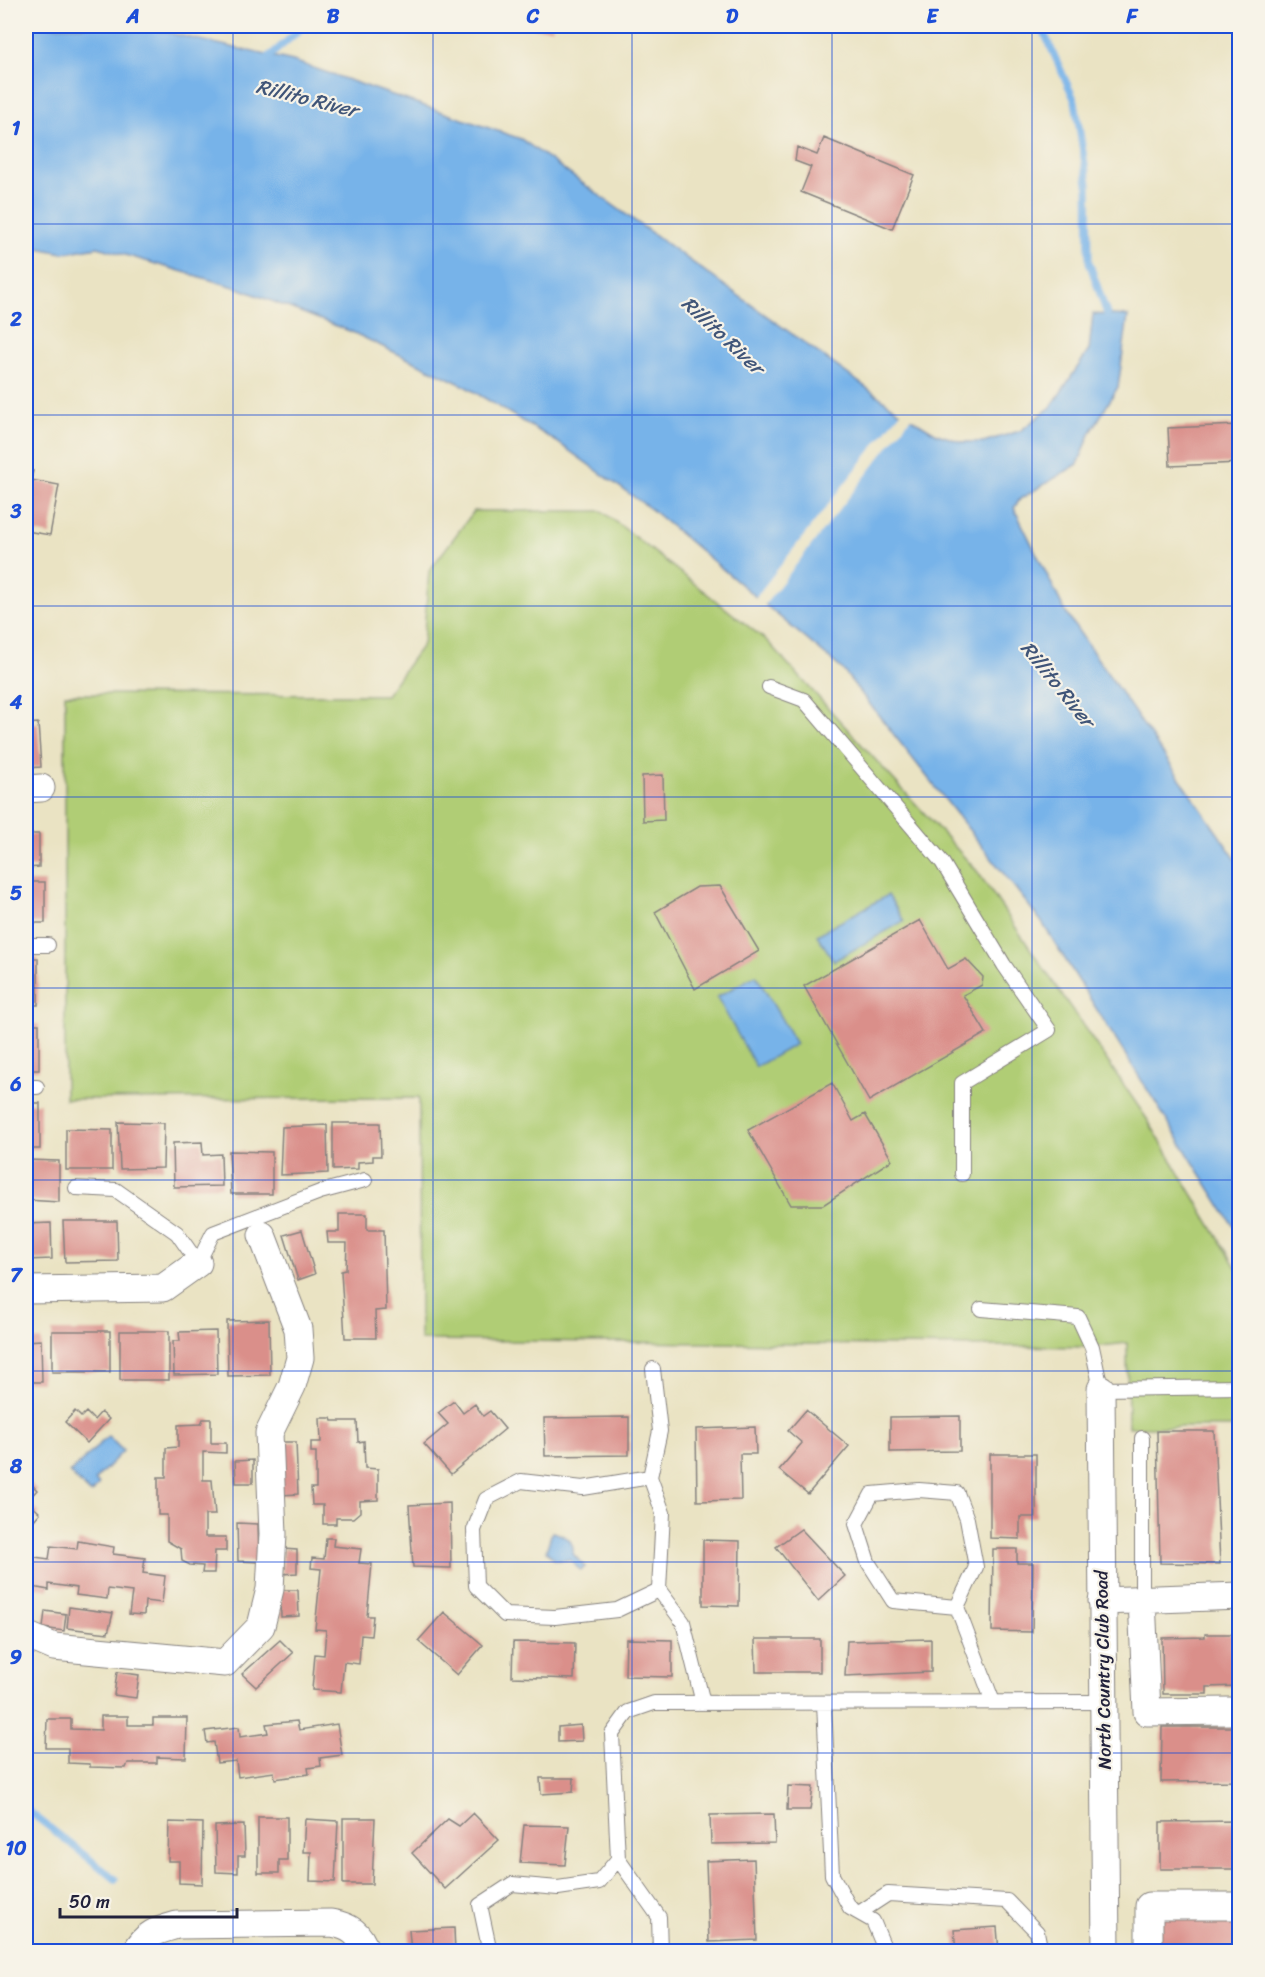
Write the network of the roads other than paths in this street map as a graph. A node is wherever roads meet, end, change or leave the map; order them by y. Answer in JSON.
{"nodes":[{"id":1,"x":769,"y":687,"type":"dead end"},
{"id":2,"x":26,"y":945,"type":"edge"},
{"id":3,"x":48,"y":945,"type":"dead end"},
{"id":4,"x":962,"y":1174,"type":"dead end"},
{"id":5,"x":365,"y":1180,"type":"dead end"},
{"id":6,"x":76,"y":1188,"type":"dead end"},
{"id":7,"x":262,"y":1235,"type":"dead end"},
{"id":8,"x":198,"y":1263,"type":"junction"},
{"id":9,"x":26,"y":1290,"type":"edge"},
{"id":10,"x":981,"y":1309,"type":"dead end"},
{"id":11,"x":653,"y":1369,"type":"dead end"},
{"id":12,"x":1239,"y":1387,"type":"edge"},
{"id":13,"x":1101,"y":1389,"type":"junction"},
{"id":14,"x":1142,"y":1438,"type":"dead end"},
{"id":15,"x":650,"y":1477,"type":"junction"},
{"id":16,"x":659,"y":1590,"type":"junction"},
{"id":17,"x":1239,"y":1596,"type":"edge"},
{"id":18,"x":1142,"y":1599,"type":"junction"},
{"id":19,"x":1102,"y":1601,"type":"junction"},
{"id":20,"x":957,"y":1607,"type":"junction"},
{"id":21,"x":26,"y":1635,"type":"edge"},
{"id":22,"x":993,"y":1702,"type":"junction"},
{"id":23,"x":1103,"y":1702,"type":"junction"},
{"id":24,"x":703,"y":1703,"type":"junction"},
{"id":25,"x":824,"y":1703,"type":"junction"},
{"id":26,"x":1230,"y":1711,"type":"dead end"},
{"id":27,"x":618,"y":1859,"type":"junction"},
{"id":28,"x":1239,"y":1906,"type":"edge"},
{"id":29,"x":859,"y":1913,"type":"junction"},
{"id":30,"x":139,"y":1946,"type":"edge"},
{"id":31,"x":366,"y":1952,"type":"edge"},
{"id":32,"x":490,"y":1952,"type":"edge"},
{"id":33,"x":660,"y":1952,"type":"edge"},
{"id":34,"x":886,"y":1952,"type":"edge"},
{"id":35,"x":1041,"y":1952,"type":"edge"},
{"id":36,"x":1106,"y":1952,"type":"edge"},
{"id":37,"x":1149,"y":1952,"type":"edge"}],
"edges":[{"from":1,"to":4,"type":"lane"},
{"from":2,"to":3,"type":"lane"},
{"from":5,"to":8,"type":"lane"},
{"from":6,"to":8,"type":"lane"},
{"from":7,"to":21,"type":"street"},
{"from":8,"to":9,"type":"street"},
{"from":10,"to":13,"type":"lane"},
{"from":11,"to":15,"type":"lane"},
{"from":12,"to":13,"type":"lane"},
{"from":13,"to":19,"type":"street","name":"North Country Club Road"},
{"from":14,"to":18,"type":"lane"},
{"from":15,"to":16,"type":"lane"},
{"from":15,"to":16,"type":"lane"},
{"from":16,"to":24,"type":"lane"},
{"from":17,"to":18,"type":"street"},
{"from":18,"to":19,"type":"street"},
{"from":18,"to":26,"type":"street"},
{"from":19,"to":23,"type":"street","name":"North Country Club Road"},
{"from":20,"to":20,"type":"lane"},
{"from":20,"to":22,"type":"lane"},
{"from":22,"to":23,"type":"lane"},
{"from":22,"to":25,"type":"lane"},
{"from":23,"to":36,"type":"street","name":"North Country Club Road"},
{"from":24,"to":25,"type":"lane"},
{"from":24,"to":27,"type":"lane"},
{"from":25,"to":29,"type":"lane"},
{"from":27,"to":32,"type":"lane"},
{"from":27,"to":33,"type":"lane"},
{"from":28,"to":37,"type":"street"},
{"from":29,"to":34,"type":"lane"},
{"from":29,"to":35,"type":"lane"},
{"from":30,"to":31,"type":"street"}]}
